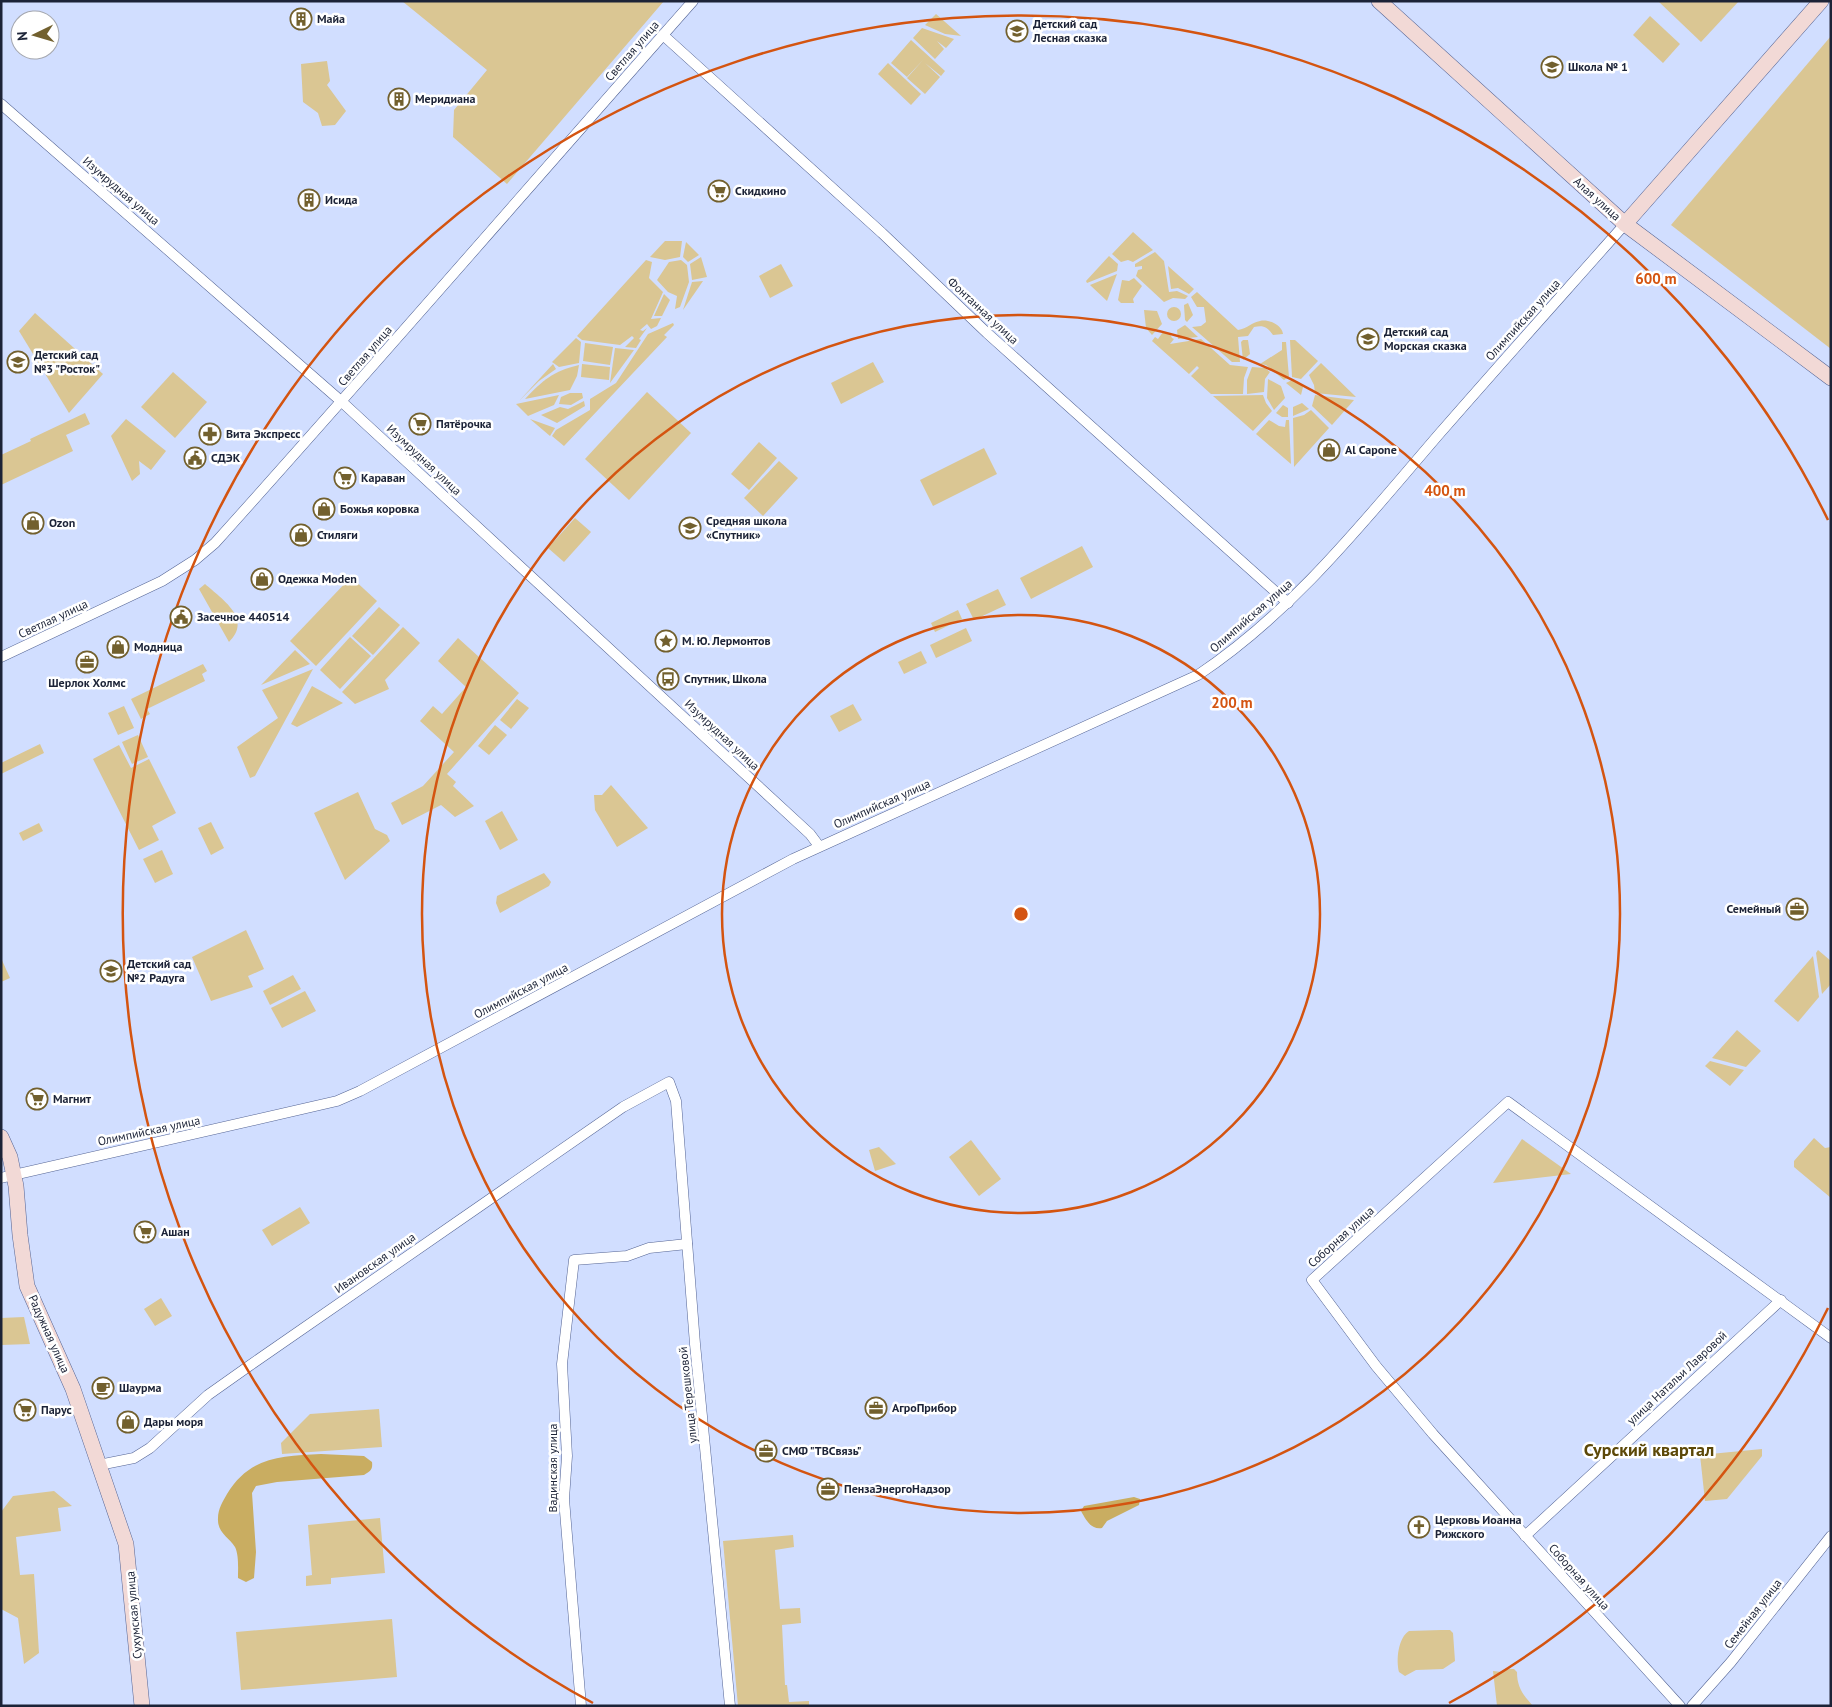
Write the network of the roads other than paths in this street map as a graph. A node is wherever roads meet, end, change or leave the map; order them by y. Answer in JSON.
{"nodes":[{"id":1,"x":693,"y":1,"type":"edge"},
{"id":2,"x":1379,"y":1,"type":"edge"},
{"id":3,"x":1821,"y":1,"type":"edge"},
{"id":4,"x":662,"y":35,"type":"junction"},
{"id":5,"x":1,"y":104,"type":"edge"},
{"id":6,"x":1625,"y":224,"type":"junction"},
{"id":7,"x":1831,"y":378,"type":"edge"},
{"id":8,"x":342,"y":402,"type":"junction"},
{"id":9,"x":1288,"y":603,"type":"junction"},
{"id":10,"x":1,"y":657,"type":"edge"},
{"id":11,"x":819,"y":846,"type":"junction"},
{"id":12,"x":669,"y":1082,"type":"joint"},
{"id":13,"x":1,"y":1136,"type":"edge"},
{"id":14,"x":8,"y":1175,"type":"edge"},
{"id":15,"x":687,"y":1244,"type":"junction"},
{"id":16,"x":1781,"y":1300,"type":"junction"},
{"id":17,"x":1831,"y":1338,"type":"edge"},
{"id":18,"x":99,"y":1465,"type":"junction"},
{"id":19,"x":121,"y":1526,"type":"joint"},
{"id":20,"x":1525,"y":1536,"type":"junction"},
{"id":21,"x":1831,"y":1536,"type":"edge"},
{"id":22,"x":142,"y":1706,"type":"edge"},
{"id":23,"x":581,"y":1706,"type":"edge"},
{"id":24,"x":730,"y":1706,"type":"edge"},
{"id":25,"x":1680,"y":1706,"type":"edge"},
{"id":26,"x":1692,"y":1706,"type":"edge"}],
"edges":[{"from":1,"to":4,"type":"street","name":"Светлая улица"},
{"from":2,"to":6,"type":"main road","name":"Алая улица"},
{"from":3,"to":6,"type":"main road"},
{"from":4,"to":8,"type":"street","name":"Светлая улица"},
{"from":4,"to":9,"type":"street","name":"Фонтанная улица"},
{"from":5,"to":8,"type":"street","name":"Изумрудная улица"},
{"from":6,"to":7,"type":"main road","name":"Алая улица"},
{"from":6,"to":9,"type":"street","name":"Олимпийская улица"},
{"from":8,"to":10,"type":"street","name":"Светлая улица"},
{"from":8,"to":11,"type":"street","name":"Изумрудная улица"},
{"from":9,"to":11,"type":"street","name":"Олимпийская улица"},
{"from":11,"to":14,"type":"street","name":"Олимпийская улица"},
{"from":12,"to":15,"type":"street","name":"улица Терешковой"},
{"from":12,"to":18,"type":"street","name":"Ивановская улица"},
{"from":13,"to":14,"type":"main road","name":"Радужная улица"},
{"from":14,"to":18,"type":"main road","name":"Радужная улица"},
{"from":15,"to":23,"type":"street","name":"Вадинская улица"},
{"from":15,"to":24,"type":"street","name":"улица Терешковой"},
{"from":16,"to":17,"type":"street","name":"Соборная улица"},
{"from":16,"to":20,"type":"street","name":"улица Натальи Лавровой"},
{"from":16,"to":20,"type":"street","name":"Соборная улица"},
{"from":18,"to":19,"type":"main road","name":"Радужная улица"},
{"from":19,"to":22,"type":"main road","name":"Сухумская улица"},
{"from":20,"to":25,"type":"street","name":"Соборная улица"},
{"from":21,"to":26,"type":"street","name":"Семейная улица"}]}
